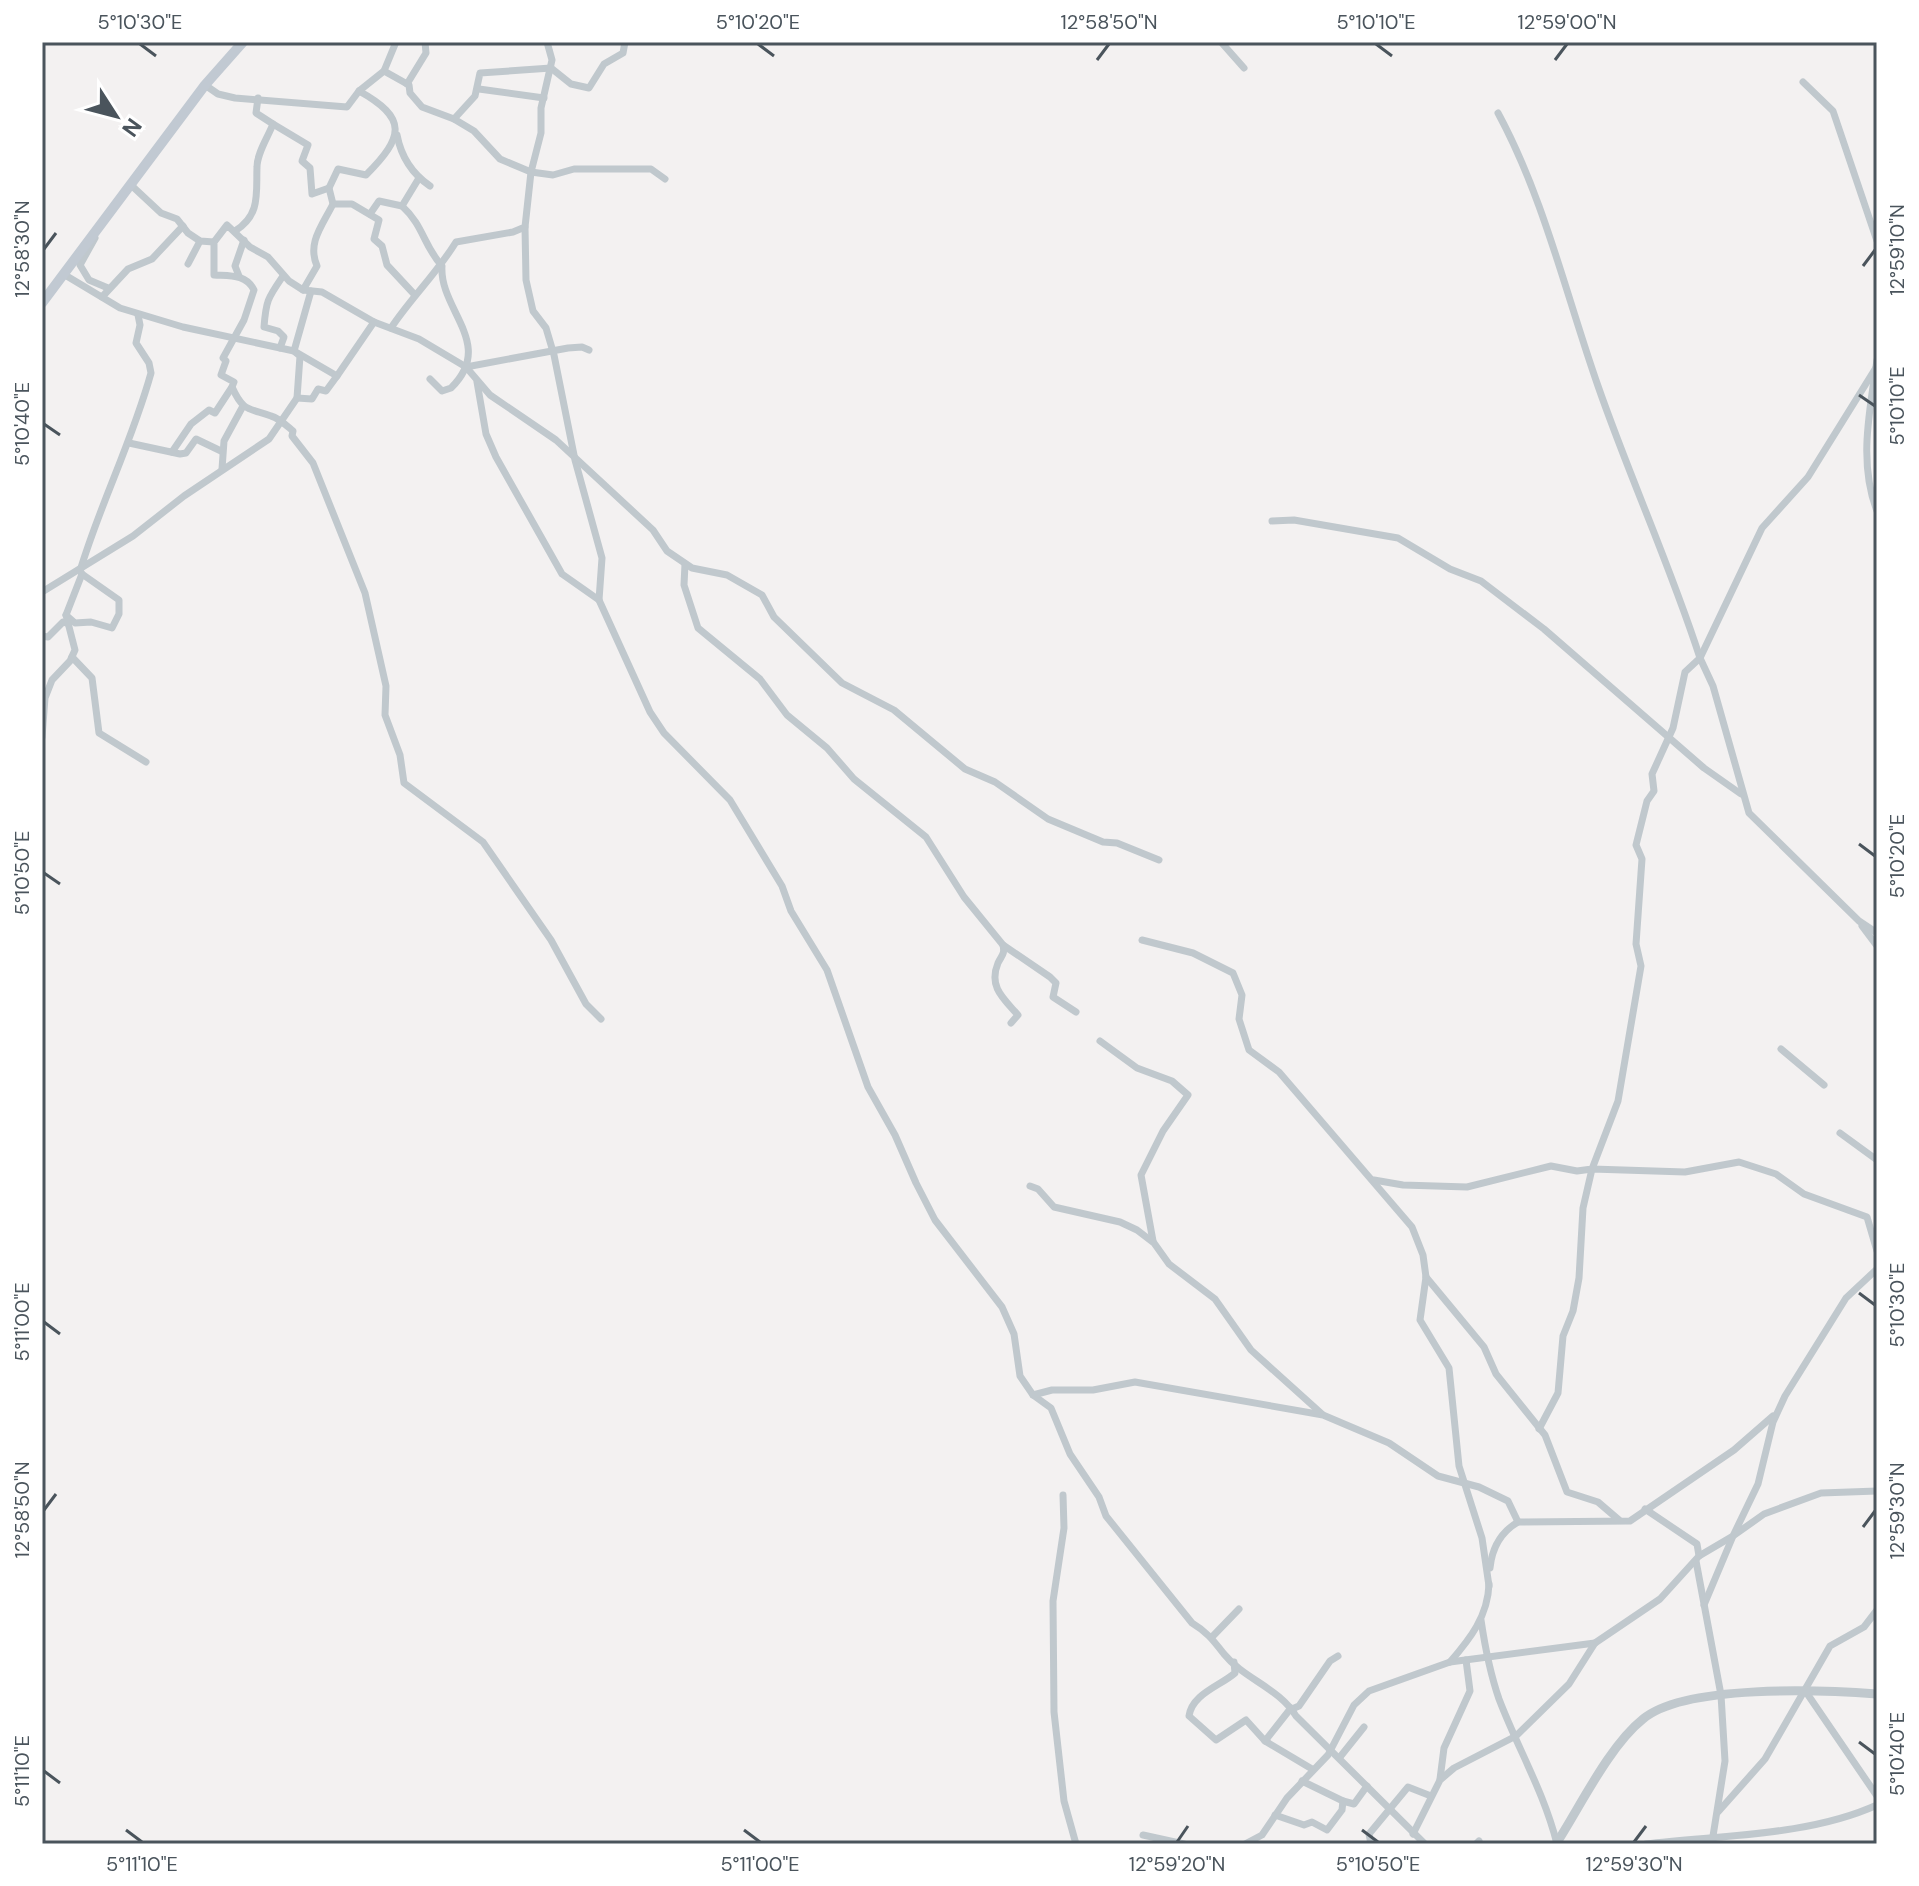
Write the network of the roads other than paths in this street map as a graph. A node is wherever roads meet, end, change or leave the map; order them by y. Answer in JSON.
{"nodes":[{"id":1,"x":243,"y":42,"type":"edge"},
{"id":2,"x":396,"y":42,"type":"edge"},
{"id":3,"x":425,"y":42,"type":"edge"},
{"id":4,"x":547,"y":42,"type":"edge"},
{"id":5,"x":625,"y":42,"type":"edge"},
{"id":6,"x":1221,"y":42,"type":"edge"},
{"id":7,"x":551,"y":68,"type":"junction"},
{"id":8,"x":1244,"y":68,"type":"dead end"},
{"id":9,"x":384,"y":71,"type":"junction"},
{"id":10,"x":1803,"y":82,"type":"dead end"},
{"id":11,"x":407,"y":84,"type":"junction"},
{"id":12,"x":205,"y":85,"type":"junction"},
{"id":13,"x":479,"y":89,"type":"junction"},
{"id":14,"x":359,"y":91,"type":"junction"},
{"id":15,"x":258,"y":98,"type":"junction"},
{"id":16,"x":544,"y":98,"type":"junction"},
{"id":17,"x":1498,"y":113,"type":"dead end"},
{"id":18,"x":454,"y":119,"type":"junction"},
{"id":19,"x":273,"y":124,"type":"junction"},
{"id":20,"x":397,"y":135,"type":"junction"},
{"id":21,"x":531,"y":172,"type":"junction"},
{"id":22,"x":419,"y":178,"type":"junction"},
{"id":23,"x":665,"y":179,"type":"dead end"},
{"id":24,"x":131,"y":185,"type":"junction"},
{"id":25,"x":430,"y":186,"type":"dead end"},
{"id":26,"x":329,"y":188,"type":"junction"},
{"id":27,"x":333,"y":204,"type":"junction"},
{"id":28,"x":402,"y":206,"type":"junction"},
{"id":29,"x":370,"y":214,"type":"junction"},
{"id":30,"x":106,"y":219,"type":"junction"},
{"id":31,"x":183,"y":226,"type":"junction"},
{"id":32,"x":525,"y":227,"type":"junction"},
{"id":33,"x":235,"y":231,"type":"junction"},
{"id":34,"x":244,"y":240,"type":"junction"},
{"id":35,"x":200,"y":241,"type":"junction"},
{"id":36,"x":1877,"y":241,"type":"edge"},
{"id":37,"x":214,"y":242,"type":"junction"},
{"id":38,"x":188,"y":264,"type":"dead end"},
{"id":39,"x":442,"y":266,"type":"junction"},
{"id":40,"x":65,"y":275,"type":"junction"},
{"id":41,"x":239,"y":276,"type":"junction"},
{"id":42,"x":283,"y":276,"type":"junction"},
{"id":43,"x":108,"y":288,"type":"junction"},
{"id":44,"x":307,"y":290,"type":"junction"},
{"id":45,"x":414,"y":294,"type":"junction"},
{"id":46,"x":102,"y":297,"type":"junction"},
{"id":47,"x":42,"y":303,"type":"edge"},
{"id":48,"x":138,"y":315,"type":"junction"},
{"id":49,"x":374,"y":322,"type":"junction"},
{"id":50,"x":391,"y":328,"type":"junction"},
{"id":51,"x":233,"y":337,"type":"junction"},
{"id":52,"x":280,"y":348,"type":"junction"},
{"id":53,"x":589,"y":350,"type":"dead end"},
{"id":54,"x":294,"y":351,"type":"junction"},
{"id":55,"x":552,"y":351,"type":"junction"},
{"id":56,"x":1877,"y":365,"type":"edge"},
{"id":57,"x":466,"y":367,"type":"junction"},
{"id":58,"x":337,"y":376,"type":"junction"},
{"id":59,"x":430,"y":379,"type":"dead end"},
{"id":60,"x":477,"y":382,"type":"junction"},
{"id":61,"x":232,"y":387,"type":"junction"},
{"id":62,"x":297,"y":398,"type":"junction"},
{"id":63,"x":243,"y":406,"type":"junction"},
{"id":64,"x":280,"y":422,"type":"junction"},
{"id":65,"x":129,"y":443,"type":"junction"},
{"id":66,"x":221,"y":451,"type":"junction"},
{"id":67,"x":172,"y":452,"type":"junction"},
{"id":68,"x":575,"y":460,"type":"junction"},
{"id":69,"x":222,"y":469,"type":"junction"},
{"id":70,"x":1877,"y":511,"type":"edge"},
{"id":71,"x":1272,"y":521,"type":"dead end"},
{"id":72,"x":685,"y":564,"type":"junction"},
{"id":73,"x":81,"y":572,"type":"junction"},
{"id":74,"x":42,"y":592,"type":"edge"},
{"id":75,"x":599,"y":600,"type":"junction"},
{"id":76,"x":67,"y":619,"type":"junction"},
{"id":77,"x":42,"y":636,"type":"edge"},
{"id":78,"x":72,"y":657,"type":"junction"},
{"id":79,"x":1700,"y":658,"type":"junction"},
{"id":80,"x":1670,"y":736,"type":"junction"},
{"id":81,"x":42,"y":737,"type":"edge"},
{"id":82,"x":146,"y":762,"type":"dead end"},
{"id":83,"x":1744,"y":798,"type":"junction"},
{"id":84,"x":1159,"y":860,"type":"dead end"},
{"id":85,"x":1859,"y":921,"type":"junction"},
{"id":86,"x":1877,"y":933,"type":"edge"},
{"id":87,"x":1142,"y":940,"type":"dead end"},
{"id":88,"x":1003,"y":945,"type":"junction"},
{"id":89,"x":1877,"y":946,"type":"edge"},
{"id":90,"x":1076,"y":1012,"type":"dead end"},
{"id":91,"x":601,"y":1019,"type":"dead end"},
{"id":92,"x":1011,"y":1023,"type":"dead end"},
{"id":93,"x":1100,"y":1041,"type":"dead end"},
{"id":94,"x":1781,"y":1049,"type":"dead end"},
{"id":95,"x":1824,"y":1085,"type":"dead end"},
{"id":96,"x":1840,"y":1133,"type":"dead end"},
{"id":97,"x":1877,"y":1160,"type":"edge"},
{"id":98,"x":1592,"y":1169,"type":"junction"},
{"id":99,"x":1374,"y":1180,"type":"junction"},
{"id":100,"x":1030,"y":1186,"type":"dead end"},
{"id":101,"x":1154,"y":1243,"type":"junction"},
{"id":102,"x":1877,"y":1249,"type":"edge"},
{"id":103,"x":1877,"y":1269,"type":"edge"},
{"id":104,"x":1426,"y":1277,"type":"junction"},
{"id":105,"x":1033,"y":1395,"type":"junction"},
{"id":106,"x":1778,"y":1411,"type":"junction"},
{"id":107,"x":1323,"y":1415,"type":"junction"},
{"id":108,"x":1539,"y":1429,"type":"junction"},
{"id":109,"x":1464,"y":1483,"type":"junction"},
{"id":110,"x":1877,"y":1491,"type":"edge"},
{"id":111,"x":1063,"y":1495,"type":"dead end"},
{"id":112,"x":1645,"y":1509,"type":"junction"},
{"id":113,"x":1619,"y":1520,"type":"junction"},
{"id":114,"x":1518,"y":1522,"type":"junction"},
{"id":115,"x":1733,"y":1536,"type":"junction"},
{"id":116,"x":1697,"y":1558,"type":"junction"},
{"id":117,"x":1489,"y":1586,"type":"junction"},
{"id":118,"x":1704,"y":1605,"type":"junction"},
{"id":119,"x":1239,"y":1609,"type":"dead end"},
{"id":120,"x":1877,"y":1610,"type":"edge"},
{"id":121,"x":1481,"y":1618,"type":"junction"},
{"id":122,"x":1212,"y":1637,"type":"junction"},
{"id":123,"x":1595,"y":1643,"type":"junction"},
{"id":124,"x":1338,"y":1656,"type":"dead end"},
{"id":125,"x":1487,"y":1656,"type":"junction"},
{"id":126,"x":1466,"y":1660,"type":"junction"},
{"id":127,"x":1234,"y":1662,"type":"junction"},
{"id":128,"x":1450,"y":1662,"type":"junction"},
{"id":129,"x":1805,"y":1692,"type":"junction"},
{"id":130,"x":1877,"y":1694,"type":"edge"},
{"id":131,"x":1721,"y":1695,"type":"junction"},
{"id":132,"x":1291,"y":1709,"type":"junction"},
{"id":133,"x":1364,"y":1727,"type":"dead end"},
{"id":134,"x":1516,"y":1736,"type":"junction"},
{"id":135,"x":1265,"y":1741,"type":"junction"},
{"id":136,"x":1332,"y":1749,"type":"junction"},
{"id":137,"x":1340,"y":1757,"type":"junction"},
{"id":138,"x":1312,"y":1769,"type":"junction"},
{"id":139,"x":1440,"y":1780,"type":"junction"},
{"id":140,"x":1302,"y":1781,"type":"junction"},
{"id":141,"x":1367,"y":1786,"type":"junction"},
{"id":142,"x":1431,"y":1796,"type":"junction"},
{"id":143,"x":1877,"y":1796,"type":"edge"},
{"id":144,"x":1343,"y":1801,"type":"junction"},
{"id":145,"x":1390,"y":1805,"type":"junction"},
{"id":146,"x":1877,"y":1805,"type":"edge"},
{"id":147,"x":1717,"y":1814,"type":"junction"},
{"id":148,"x":1275,"y":1815,"type":"junction"},
{"id":149,"x":1413,"y":1834,"type":"junction"},
{"id":150,"x":1143,"y":1835,"type":"dead end"},
{"id":151,"x":1713,"y":1836,"type":"junction"},
{"id":152,"x":1423,"y":1843,"type":"edge"},
{"id":153,"x":1076,"y":1844,"type":"edge"},
{"id":154,"x":1184,"y":1844,"type":"edge"},
{"id":155,"x":1245,"y":1844,"type":"edge"},
{"id":156,"x":1371,"y":1844,"type":"edge"},
{"id":157,"x":1556,"y":1844,"type":"edge"},
{"id":158,"x":1646,"y":1844,"type":"edge"}],
"edges":[{"from":1,"to":12,"type":"main road"},
{"from":2,"to":9,"type":"street"},
{"from":3,"to":11,"type":"street"},
{"from":4,"to":7,"type":"street"},
{"from":5,"to":7,"type":"street"},
{"from":6,"to":8,"type":"street"},
{"from":7,"to":13,"type":"street"},
{"from":7,"to":16,"type":"street"},
{"from":9,"to":11,"type":"street"},
{"from":9,"to":14,"type":"street"},
{"from":10,"to":36,"type":"street"},
{"from":11,"to":18,"type":"street"},
{"from":12,"to":15,"type":"street"},
{"from":12,"to":24,"type":"main road"},
{"from":13,"to":16,"type":"street"},
{"from":13,"to":18,"type":"street"},
{"from":14,"to":15,"type":"street"},
{"from":14,"to":20,"type":"street"},
{"from":15,"to":19,"type":"street"},
{"from":16,"to":21,"type":"street"},
{"from":17,"to":79,"type":"street"},
{"from":18,"to":21,"type":"street"},
{"from":19,"to":26,"type":"street"},
{"from":19,"to":33,"type":"street"},
{"from":20,"to":22,"type":"street"},
{"from":20,"to":26,"type":"street"},
{"from":21,"to":23,"type":"street"},
{"from":21,"to":32,"type":"street"},
{"from":22,"to":25,"type":"street"},
{"from":22,"to":28,"type":"street"},
{"from":24,"to":30,"type":"main road"},
{"from":24,"to":31,"type":"street"},
{"from":26,"to":27,"type":"street"},
{"from":27,"to":29,"type":"street"},
{"from":27,"to":44,"type":"street"},
{"from":28,"to":29,"type":"street"},
{"from":28,"to":39,"type":"street"},
{"from":29,"to":45,"type":"street"},
{"from":30,"to":40,"type":"main road"},
{"from":30,"to":43,"type":"street"},
{"from":31,"to":35,"type":"street"},
{"from":31,"to":43,"type":"street"},
{"from":32,"to":39,"type":"street"},
{"from":32,"to":55,"type":"street"},
{"from":33,"to":34,"type":"street"},
{"from":33,"to":37,"type":"street"},
{"from":34,"to":41,"type":"street"},
{"from":34,"to":42,"type":"street"},
{"from":35,"to":37,"type":"street"},
{"from":35,"to":38,"type":"street"},
{"from":37,"to":41,"type":"street"},
{"from":39,"to":45,"type":"street"},
{"from":39,"to":57,"type":"street"},
{"from":40,"to":46,"type":"street"},
{"from":40,"to":47,"type":"main road"},
{"from":41,"to":51,"type":"street"},
{"from":42,"to":44,"type":"street"},
{"from":42,"to":52,"type":"street"},
{"from":43,"to":46,"type":"street"},
{"from":44,"to":49,"type":"street"},
{"from":44,"to":54,"type":"street"},
{"from":45,"to":50,"type":"street"},
{"from":46,"to":48,"type":"street"},
{"from":48,"to":51,"type":"street"},
{"from":48,"to":65,"type":"street"},
{"from":49,"to":50,"type":"street"},
{"from":49,"to":58,"type":"street"},
{"from":50,"to":57,"type":"street"},
{"from":51,"to":52,"type":"street"},
{"from":51,"to":61,"type":"street"},
{"from":52,"to":54,"type":"street"},
{"from":53,"to":55,"type":"street"},
{"from":54,"to":58,"type":"street"},
{"from":54,"to":62,"type":"street"},
{"from":55,"to":57,"type":"street"},
{"from":55,"to":68,"type":"street"},
{"from":56,"to":70,"type":"street"},
{"from":56,"to":79,"type":"street"},
{"from":57,"to":59,"type":"street"},
{"from":57,"to":60,"type":"street"},
{"from":58,"to":62,"type":"street"},
{"from":60,"to":68,"type":"street"},
{"from":60,"to":75,"type":"street"},
{"from":61,"to":63,"type":"street"},
{"from":61,"to":67,"type":"street"},
{"from":62,"to":64,"type":"street"},
{"from":63,"to":64,"type":"street"},
{"from":63,"to":66,"type":"street"},
{"from":64,"to":69,"type":"street"},
{"from":64,"to":91,"type":"street"},
{"from":65,"to":67,"type":"street"},
{"from":65,"to":73,"type":"street"},
{"from":66,"to":67,"type":"street"},
{"from":66,"to":69,"type":"street"},
{"from":68,"to":72,"type":"street"},
{"from":68,"to":75,"type":"street"},
{"from":69,"to":73,"type":"street"},
{"from":71,"to":80,"type":"street"},
{"from":72,"to":84,"type":"street"},
{"from":72,"to":88,"type":"street"},
{"from":73,"to":74,"type":"street"},
{"from":73,"to":76,"type":"street"},
{"from":73,"to":76,"type":"street"},
{"from":75,"to":105,"type":"street"},
{"from":76,"to":77,"type":"street"},
{"from":76,"to":78,"type":"street"},
{"from":78,"to":81,"type":"street"},
{"from":78,"to":82,"type":"street"},
{"from":79,"to":80,"type":"street"},
{"from":79,"to":83,"type":"street"},
{"from":80,"to":83,"type":"street"},
{"from":80,"to":98,"type":"street"},
{"from":83,"to":85,"type":"street"},
{"from":85,"to":86,"type":"street"},
{"from":85,"to":89,"type":"street"},
{"from":87,"to":99,"type":"street"},
{"from":88,"to":90,"type":"street"},
{"from":88,"to":92,"type":"street"},
{"from":93,"to":101,"type":"street"},
{"from":94,"to":95,"type":"street"},
{"from":96,"to":97,"type":"street"},
{"from":98,"to":99,"type":"street"},
{"from":98,"to":102,"type":"street"},
{"from":98,"to":108,"type":"street"},
{"from":99,"to":104,"type":"street"},
{"from":100,"to":101,"type":"street"},
{"from":101,"to":107,"type":"street"},
{"from":103,"to":106,"type":"street"},
{"from":104,"to":108,"type":"street"},
{"from":104,"to":109,"type":"street"},
{"from":105,"to":107,"type":"street"},
{"from":105,"to":122,"type":"street"},
{"from":106,"to":112,"type":"street"},
{"from":106,"to":115,"type":"street"},
{"from":107,"to":109,"type":"street"},
{"from":108,"to":113,"type":"street"},
{"from":109,"to":114,"type":"street"},
{"from":109,"to":117,"type":"street"},
{"from":110,"to":115,"type":"street"},
{"from":111,"to":153,"type":"street"},
{"from":112,"to":113,"type":"street"},
{"from":112,"to":116,"type":"street"},
{"from":113,"to":114,"type":"street"},
{"from":114,"to":117,"type":"street"},
{"from":115,"to":116,"type":"street"},
{"from":115,"to":118,"type":"street"},
{"from":116,"to":118,"type":"street"},
{"from":116,"to":123,"type":"street"},
{"from":117,"to":121,"type":"street"},
{"from":118,"to":131,"type":"street"},
{"from":119,"to":122,"type":"street"},
{"from":120,"to":129,"type":"street"},
{"from":121,"to":125,"type":"street"},
{"from":121,"to":128,"type":"street"},
{"from":122,"to":127,"type":"street"},
{"from":123,"to":125,"type":"street"},
{"from":123,"to":134,"type":"street"},
{"from":124,"to":132,"type":"street"},
{"from":125,"to":126,"type":"street"},
{"from":125,"to":134,"type":"street"},
{"from":126,"to":128,"type":"street"},
{"from":126,"to":139,"type":"street"},
{"from":127,"to":132,"type":"street"},
{"from":127,"to":135,"type":"street"},
{"from":128,"to":136,"type":"street"},
{"from":129,"to":130,"type":"street"},
{"from":129,"to":131,"type":"street"},
{"from":129,"to":143,"type":"street"},
{"from":129,"to":147,"type":"street"},
{"from":131,"to":147,"type":"street"},
{"from":131,"to":157,"type":"street"},
{"from":132,"to":135,"type":"street"},
{"from":132,"to":136,"type":"street"},
{"from":133,"to":137,"type":"street"},
{"from":134,"to":139,"type":"street"},
{"from":134,"to":157,"type":"street"},
{"from":135,"to":138,"type":"street"},
{"from":136,"to":137,"type":"street"},
{"from":136,"to":138,"type":"street"},
{"from":137,"to":141,"type":"street"},
{"from":138,"to":140,"type":"street"},
{"from":139,"to":142,"type":"street"},
{"from":140,"to":144,"type":"street"},
{"from":140,"to":148,"type":"street"},
{"from":141,"to":144,"type":"street"},
{"from":141,"to":145,"type":"street"},
{"from":142,"to":145,"type":"street"},
{"from":142,"to":149,"type":"street"},
{"from":144,"to":148,"type":"street"},
{"from":145,"to":149,"type":"street"},
{"from":145,"to":156,"type":"street"},
{"from":146,"to":151,"type":"street"},
{"from":147,"to":151,"type":"street"},
{"from":148,"to":155,"type":"street"},
{"from":149,"to":152,"type":"street"},
{"from":150,"to":154,"type":"street"},
{"from":151,"to":158,"type":"street"}]}
